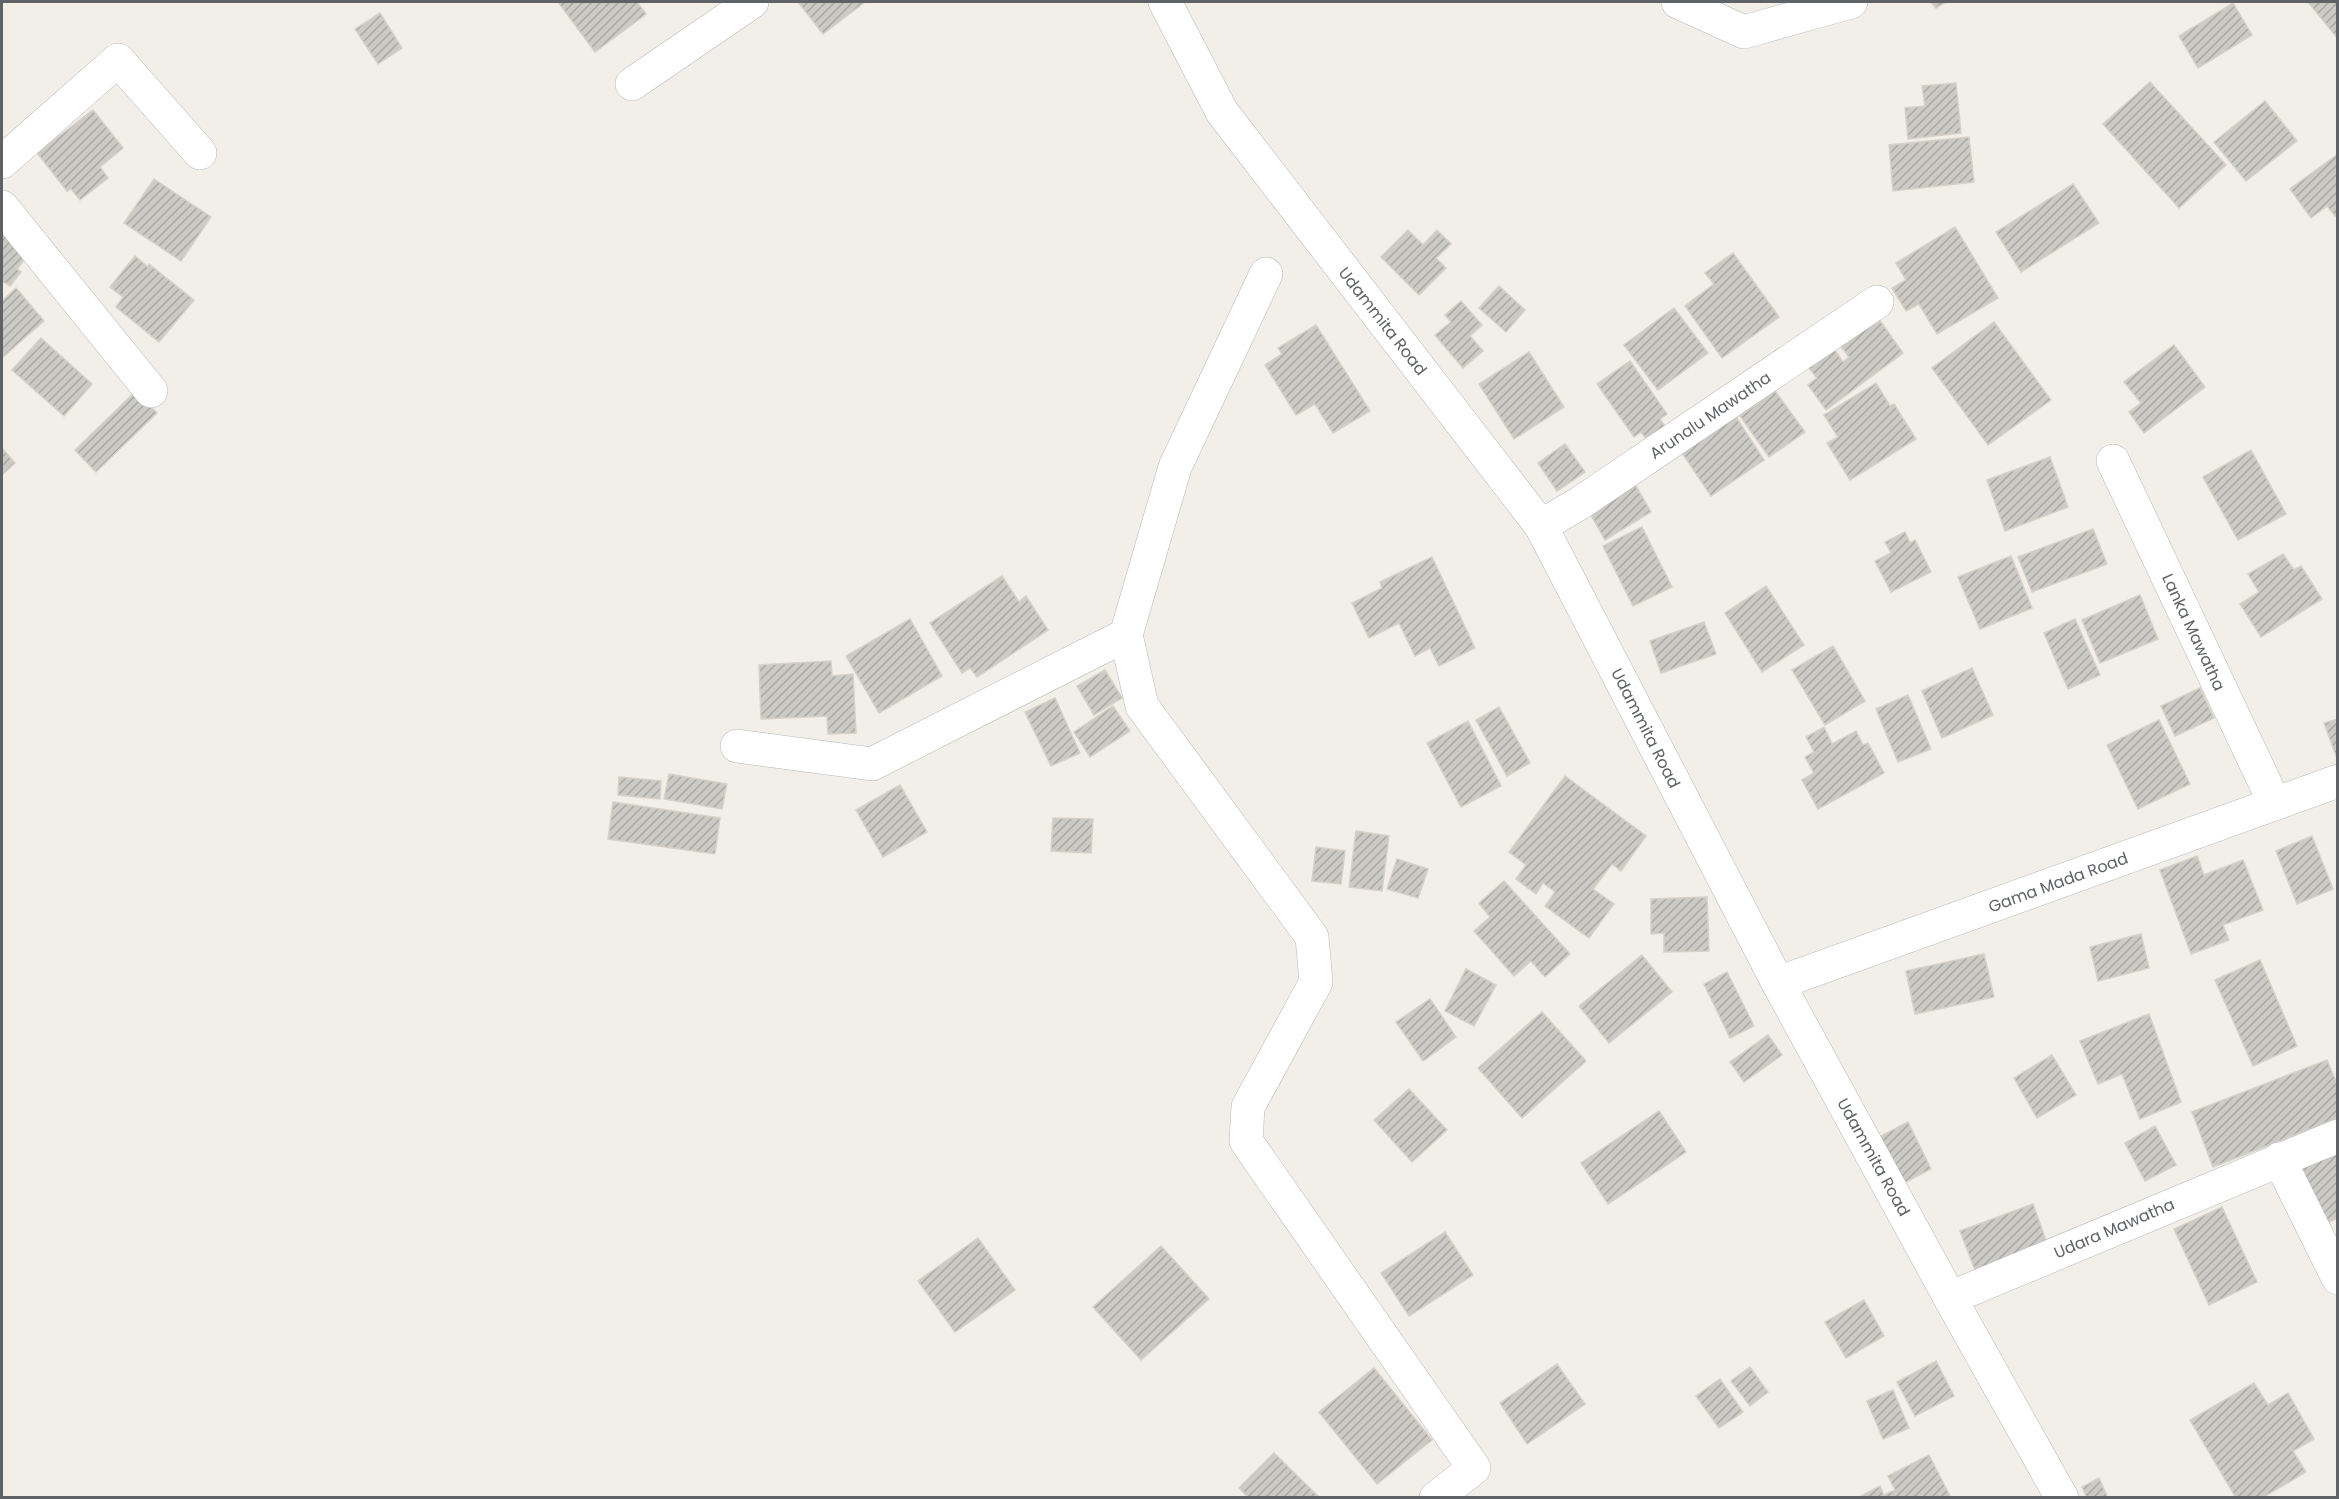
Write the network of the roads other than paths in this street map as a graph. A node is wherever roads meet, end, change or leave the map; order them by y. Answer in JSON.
{"nodes":[{"id":1,"x":752,"y":2,"type":"edge"},
{"id":2,"x":1678,"y":2,"type":"edge"},
{"id":3,"x":1851,"y":2,"type":"edge"},
{"id":4,"x":1172,"y":5,"type":"edge"},
{"id":5,"x":632,"y":84,"type":"dead end"},
{"id":6,"x":200,"y":153,"type":"dead end"},
{"id":7,"x":2,"y":162,"type":"edge"},
{"id":8,"x":2,"y":207,"type":"edge"},
{"id":9,"x":1266,"y":274,"type":"dead end"},
{"id":10,"x":1877,"y":302,"type":"dead end"},
{"id":11,"x":151,"y":391,"type":"dead end"},
{"id":12,"x":2113,"y":461,"type":"dead end"},
{"id":13,"x":1541,"y":526,"type":"junction"},
{"id":14,"x":1126,"y":635,"type":"junction"},
{"id":15,"x":738,"y":746,"type":"dead end"},
{"id":16,"x":2337,"y":781,"type":"edge"},
{"id":17,"x":2275,"y":804,"type":"junction"},
{"id":18,"x":1778,"y":982,"type":"junction"},
{"id":19,"x":2337,"y":1136,"type":"edge"},
{"id":20,"x":2279,"y":1159,"type":"junction"},
{"id":21,"x":2337,"y":1278,"type":"edge"},
{"id":22,"x":1950,"y":1298,"type":"junction"},
{"id":23,"x":1436,"y":1497,"type":"edge"},
{"id":24,"x":2062,"y":1497,"type":"edge"}],
"edges":[{"from":1,"to":5,"type":"street"},
{"from":2,"to":3,"type":"street"},
{"from":4,"to":13,"type":"street","name":"Udammita Road"},
{"from":6,"to":7,"type":"street"},
{"from":8,"to":11,"type":"street"},
{"from":9,"to":14,"type":"street"},
{"from":10,"to":13,"type":"street","name":"Arunalu Mawatha"},
{"from":12,"to":17,"type":"street","name":"Lanka Mawatha"},
{"from":13,"to":18,"type":"street","name":"Udammita Road"},
{"from":14,"to":15,"type":"street"},
{"from":14,"to":23,"type":"street"},
{"from":16,"to":17,"type":"street","name":"Gama Mada Road"},
{"from":17,"to":18,"type":"street","name":"Gama Mada Road"},
{"from":18,"to":22,"type":"street","name":"Udammita Road"},
{"from":19,"to":20,"type":"street","name":"Udara Mawatha"},
{"from":20,"to":21,"type":"street"},
{"from":20,"to":22,"type":"street","name":"Udara Mawatha"},
{"from":22,"to":24,"type":"street","name":"Udammita Road"}]}
